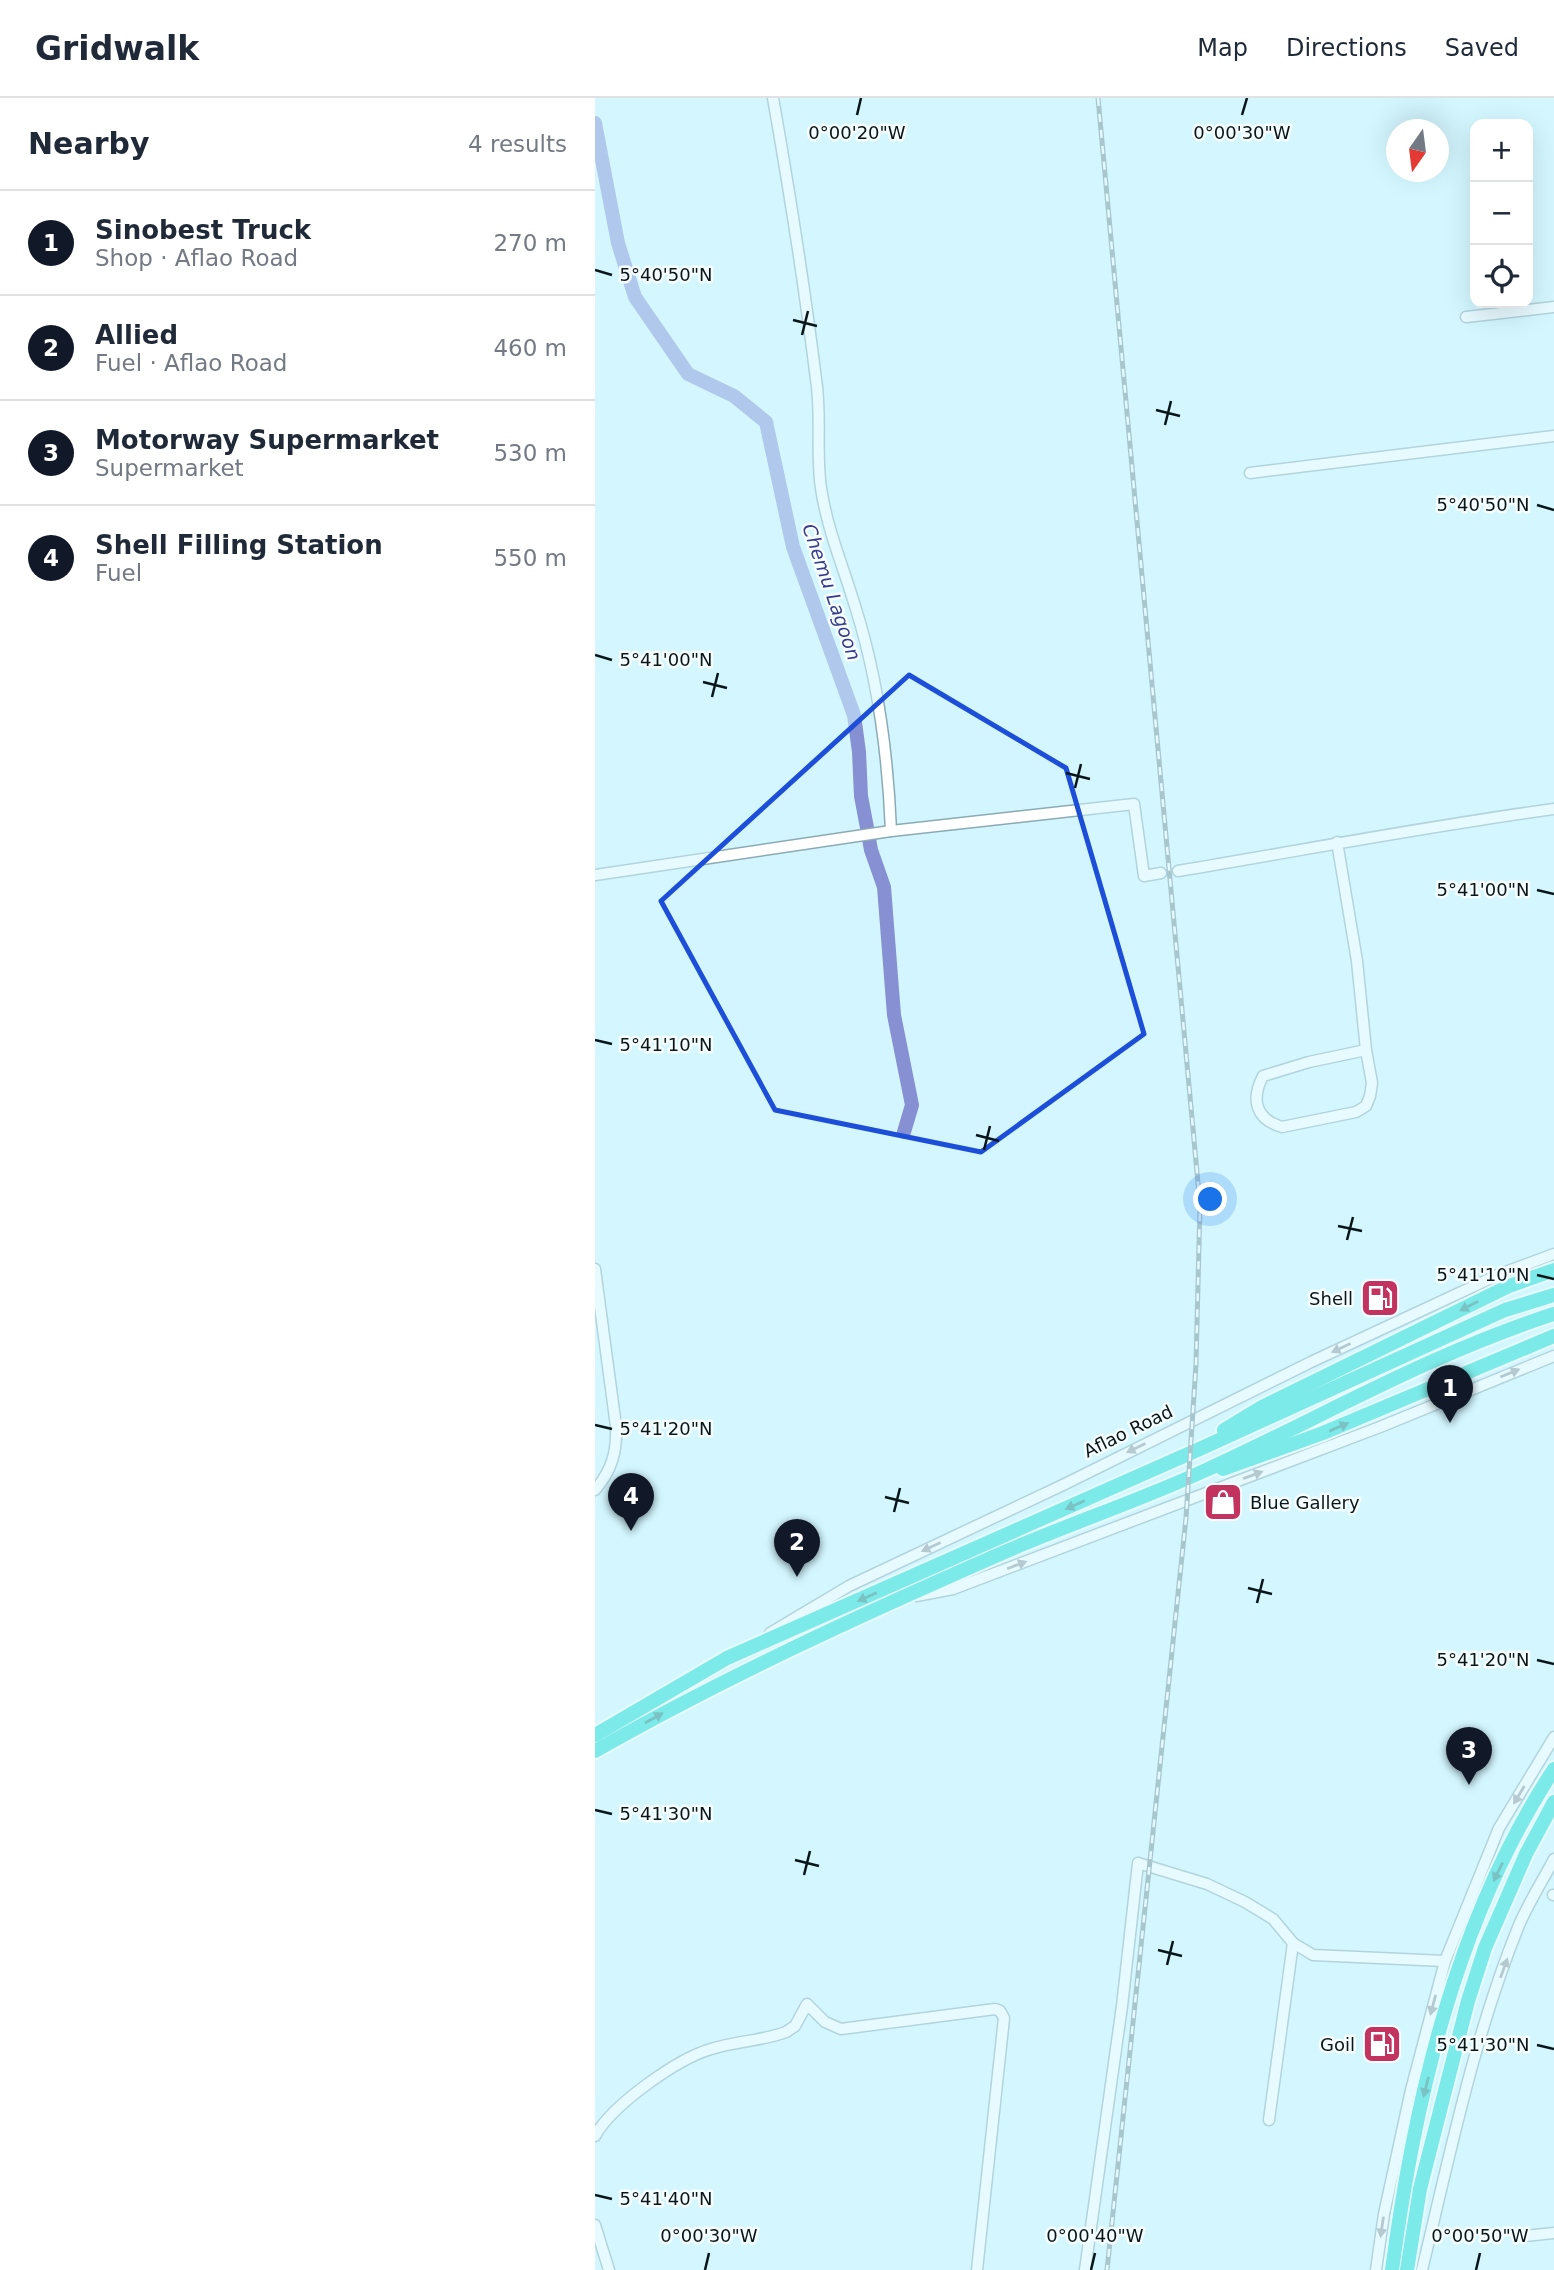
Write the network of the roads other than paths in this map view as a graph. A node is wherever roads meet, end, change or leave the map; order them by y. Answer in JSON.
{"nodes":[{"id":1,"x":773,"y":98,"type":"edge"},
{"id":2,"x":1554,"y":307,"type":"edge"},
{"id":3,"x":1466,"y":317,"type":"dead end"},
{"id":4,"x":1554,"y":436,"type":"edge"},
{"id":5,"x":1250,"y":472,"type":"dead end"},
{"id":6,"x":1554,"y":809,"type":"edge"},
{"id":7,"x":891,"y":831,"type":"junction"},
{"id":8,"x":1337,"y":842,"type":"junction"},
{"id":9,"x":1178,"y":871,"type":"dead end"},
{"id":10,"x":1161,"y":873,"type":"dead end"},
{"id":11,"x":595,"y":876,"type":"edge"},
{"id":12,"x":1366,"y":1050,"type":"junction"},
{"id":13,"x":1554,"y":1254,"type":"edge"},
{"id":14,"x":595,"y":1269,"type":"edge"},
{"id":15,"x":1554,"y":1270,"type":"edge"},
{"id":16,"x":1554,"y":1295,"type":"edge"},
{"id":17,"x":1554,"y":1314,"type":"edge"},
{"id":18,"x":1554,"y":1336,"type":"edge"},
{"id":19,"x":1554,"y":1356,"type":"edge"},
{"id":20,"x":1204,"y":1447,"type":"junction"},
{"id":21,"x":1205,"y":1471,"type":"junction"},
{"id":22,"x":595,"y":1490,"type":"edge"},
{"id":23,"x":905,"y":1598,"type":"junction"},
{"id":24,"x":727,"y":1658,"type":"junction"},
{"id":25,"x":595,"y":1735,"type":"edge"},
{"id":26,"x":1554,"y":1737,"type":"edge"},
{"id":27,"x":595,"y":1751,"type":"edge"},
{"id":28,"x":1554,"y":1769,"type":"edge"},
{"id":29,"x":1554,"y":1802,"type":"edge"},
{"id":30,"x":1554,"y":1818,"type":"edge"},
{"id":31,"x":1526,"y":1854,"type":"junction"},
{"id":32,"x":1554,"y":1858,"type":"edge"},
{"id":33,"x":1293,"y":1943,"type":"junction"},
{"id":34,"x":1445,"y":1961,"type":"junction"},
{"id":35,"x":1269,"y":2120,"type":"dead end"},
{"id":36,"x":595,"y":2136,"type":"edge"},
{"id":37,"x":595,"y":2225,"type":"edge"},
{"id":38,"x":1554,"y":2233,"type":"edge"},
{"id":39,"x":1525,"y":2236,"type":"dead end"},
{"id":40,"x":609,"y":2270,"type":"edge"},
{"id":41,"x":977,"y":2270,"type":"edge"},
{"id":42,"x":1085,"y":2270,"type":"edge"},
{"id":43,"x":1376,"y":2270,"type":"edge"},
{"id":44,"x":1392,"y":2270,"type":"edge"},
{"id":45,"x":1407,"y":2270,"type":"edge"},
{"id":46,"x":1422,"y":2270,"type":"edge"}],
"edges":[{"from":1,"to":7,"type":"street"},
{"from":2,"to":3,"type":"street"},
{"from":4,"to":5,"type":"street"},
{"from":6,"to":8,"type":"street"},
{"from":7,"to":10,"type":"street"},
{"from":7,"to":11,"type":"street"},
{"from":8,"to":9,"type":"street"},
{"from":8,"to":12,"type":"street"},
{"from":12,"to":12,"type":"street"},
{"from":13,"to":24,"type":"street","name":"Aflao Road","one_way":true},
{"from":14,"to":22,"type":"street"},
{"from":15,"to":20,"type":"highway","one_way":true},
{"from":16,"to":20,"type":"highway","name":"Aflao Road"},
{"from":17,"to":21,"type":"highway"},
{"from":21,"to":18,"type":"highway","one_way":true},
{"from":23,"to":19,"type":"street","one_way":true},
{"from":20,"to":24,"type":"highway","name":"Aflao Road","one_way":true},
{"from":21,"to":23,"type":"highway"},
{"from":27,"to":23,"type":"highway","one_way":true},
{"from":24,"to":25,"type":"highway","name":"Aflao Road"},
{"from":26,"to":34,"type":"street","one_way":true},
{"from":28,"to":44,"type":"highway","one_way":true},
{"from":29,"to":31,"type":"highway"},
{"from":30,"to":31,"type":"highway"},
{"from":31,"to":45,"type":"highway"},
{"from":46,"to":32,"type":"street","one_way":true},
{"from":33,"to":34,"type":"street"},
{"from":33,"to":35,"type":"street"},
{"from":33,"to":42,"type":"street"},
{"from":34,"to":43,"type":"street","one_way":true},
{"from":36,"to":41,"type":"street"},
{"from":37,"to":40,"type":"street"},
{"from":38,"to":39,"type":"street"}]}
